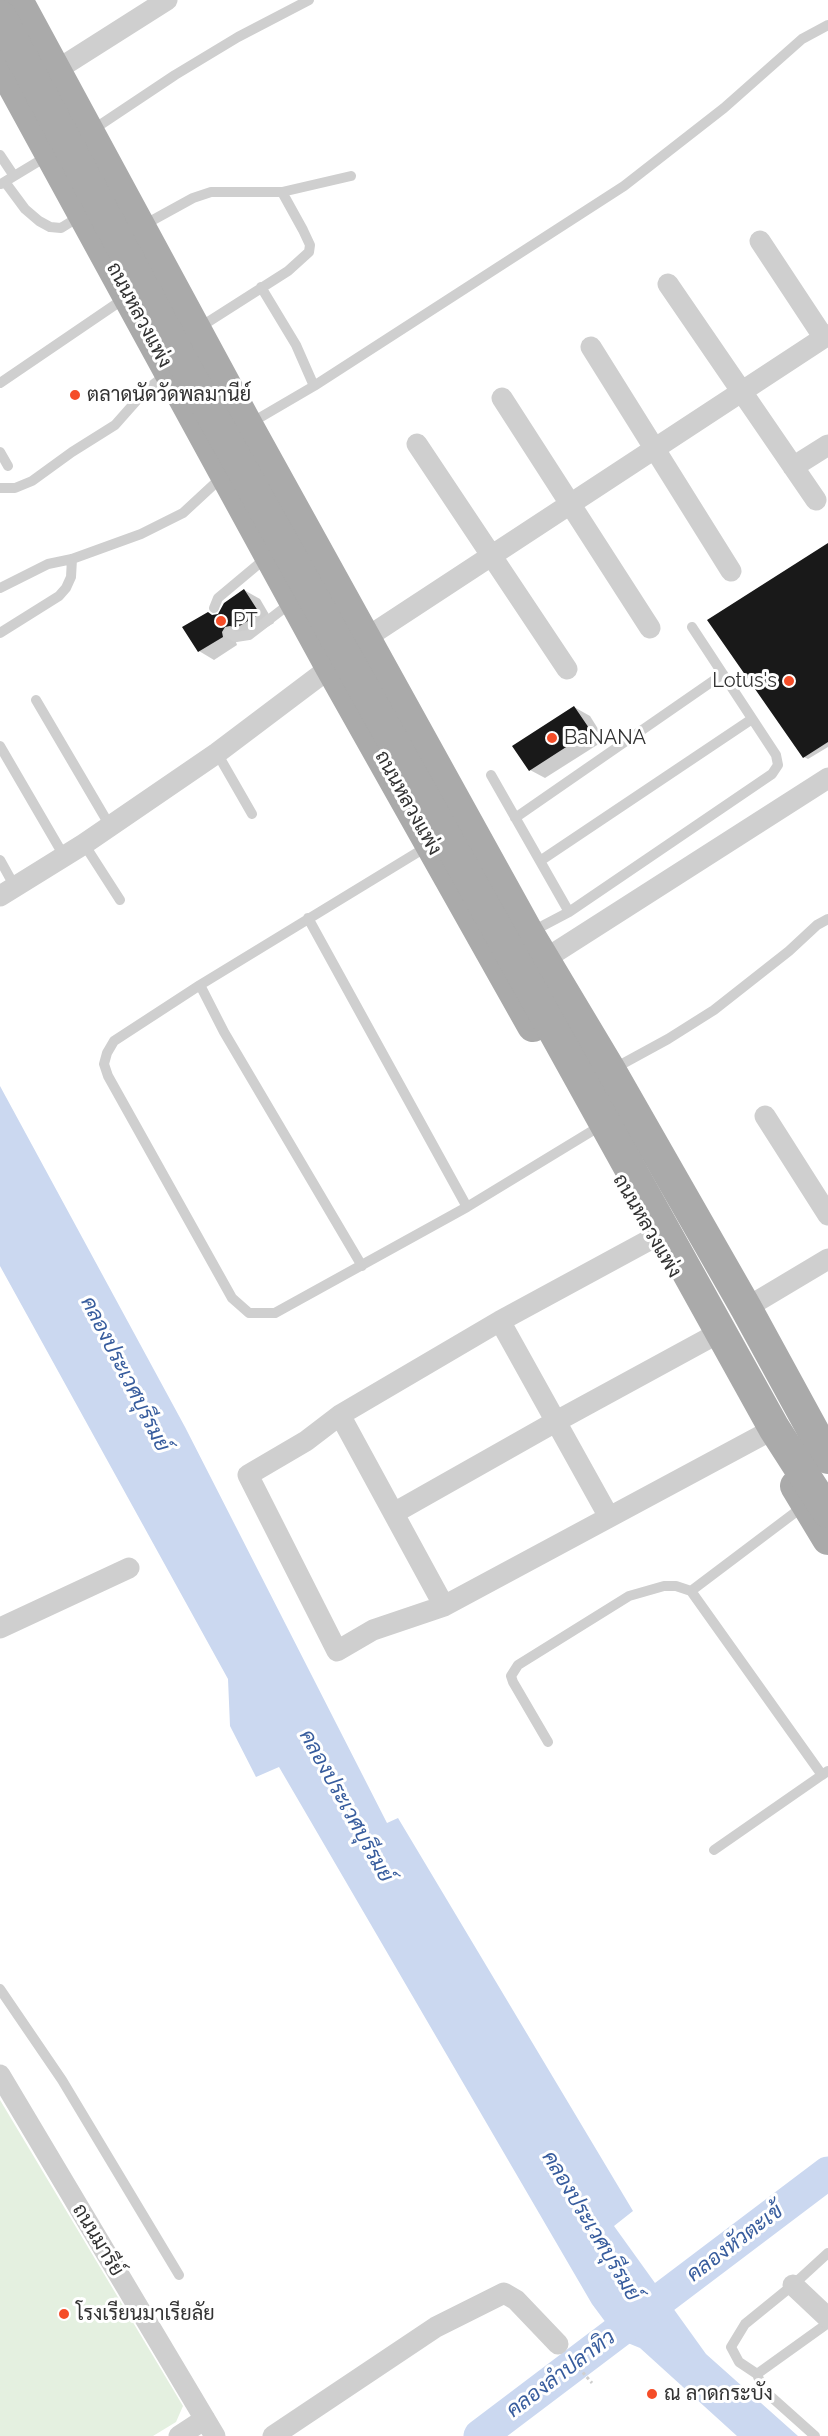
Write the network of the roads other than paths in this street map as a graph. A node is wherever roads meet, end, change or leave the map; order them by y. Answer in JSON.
{"nodes":[{"id":1,"x":167,"y":0,"type":"edge"},
{"id":2,"x":309,"y":0,"type":"edge"},
{"id":3,"x":10,"y":17,"type":"edge"},
{"id":4,"x":828,"y":25,"type":"edge"},
{"id":5,"x":0,"y":61,"type":"edge"},
{"id":6,"x":55,"y":71,"type":"junction"},
{"id":7,"x":87,"y":134,"type":"junction"},
{"id":8,"x":52,"y":153,"type":"junction"},
{"id":9,"x":0,"y":155,"type":"edge"},
{"id":10,"x":351,"y":176,"type":"dead end"},
{"id":11,"x":6,"y":181,"type":"edge"},
{"id":12,"x":282,"y":192,"type":"junction"},
{"id":13,"x":85,"y":214,"type":"junction"},
{"id":14,"x":146,"y":238,"type":"junction"},
{"id":15,"x":760,"y":241,"type":"dead end"},
{"id":16,"x":668,"y":284,"type":"dead end"},
{"id":17,"x":261,"y":287,"type":"junction"},
{"id":18,"x":128,"y":296,"type":"junction"},
{"id":19,"x":196,"y":330,"type":"junction"},
{"id":20,"x":826,"y":336,"type":"edge"},
{"id":21,"x":591,"y":347,"type":"dead end"},
{"id":22,"x":169,"y":372,"type":"junction"},
{"id":23,"x":0,"y":384,"type":"edge"},
{"id":24,"x":314,"y":386,"type":"junction"},
{"id":25,"x":742,"y":392,"type":"junction"},
{"id":26,"x":502,"y":398,"type":"dead end"},
{"id":27,"x":248,"y":425,"type":"junction"},
{"id":28,"x":417,"y":444,"type":"dead end"},
{"id":29,"x":828,"y":445,"type":"edge"},
{"id":30,"x":654,"y":450,"type":"junction"},
{"id":31,"x":0,"y":452,"type":"edge"},
{"id":32,"x":8,"y":466,"type":"dead end"},
{"id":33,"x":793,"y":467,"type":"junction"},
{"id":34,"x":239,"y":470,"type":"junction"},
{"id":35,"x":0,"y":488,"type":"edge"},
{"id":36,"x":816,"y":500,"type":"dead end"},
{"id":37,"x":571,"y":505,"type":"junction"},
{"id":38,"x":270,"y":555,"type":"junction"},
{"id":39,"x":492,"y":557,"type":"junction"},
{"id":40,"x":72,"y":559,"type":"junction"},
{"id":41,"x":731,"y":571,"type":"dead end"},
{"id":42,"x":0,"y":588,"type":"edge"},
{"id":43,"x":294,"y":600,"type":"junction"},
{"id":44,"x":214,"y":608,"type":"dead end"},
{"id":45,"x":692,"y":627,"type":"dead end"},
{"id":46,"x":650,"y":628,"type":"dead end"},
{"id":47,"x":0,"y":633,"type":"edge"},
{"id":48,"x":229,"y":633,"type":"dead end"},
{"id":49,"x":366,"y":638,"type":"junction"},
{"id":50,"x":332,"y":667,"type":"junction"},
{"id":51,"x":567,"y":669,"type":"dead end"},
{"id":52,"x":723,"y":674,"type":"junction"},
{"id":53,"x":36,"y":700,"type":"dead end"},
{"id":54,"x":752,"y":719,"type":"junction"},
{"id":55,"x":0,"y":746,"type":"edge"},
{"id":56,"x":218,"y":753,"type":"junction"},
{"id":57,"x":490,"y":775,"type":"dead end"},
{"id":58,"x":828,"y":778,"type":"edge"},
{"id":59,"x":252,"y":814,"type":"dead end"},
{"id":60,"x":515,"y":818,"type":"junction"},
{"id":61,"x":110,"y":826,"type":"junction"},
{"id":62,"x":84,"y":844,"type":"junction"},
{"id":63,"x":431,"y":844,"type":"junction"},
{"id":64,"x":64,"y":856,"type":"junction"},
{"id":65,"x":0,"y":860,"type":"edge"},
{"id":66,"x":540,"y":861,"type":"junction"},
{"id":67,"x":8,"y":892,"type":"edge"},
{"id":68,"x":120,"y":900,"type":"dead end"},
{"id":69,"x":569,"y":912,"type":"junction"},
{"id":70,"x":308,"y":918,"type":"junction"},
{"id":71,"x":828,"y":919,"type":"edge"},
{"id":72,"x":528,"y":933,"type":"junction"},
{"id":73,"x":545,"y":959,"type":"junction"},
{"id":74,"x":200,"y":985,"type":"junction"},
{"id":75,"x":610,"y":1070,"type":"junction"},
{"id":76,"x":765,"y":1116,"type":"dead end"},
{"id":77,"x":592,"y":1131,"type":"junction"},
{"id":78,"x":467,"y":1207,"type":"junction"},
{"id":79,"x":828,"y":1215,"type":"edge"},
{"id":80,"x":653,"y":1238,"type":"junction"},
{"id":81,"x":828,"y":1259,"type":"edge"},
{"id":82,"x":362,"y":1266,"type":"junction"},
{"id":83,"x":746,"y":1308,"type":"junction"},
{"id":84,"x":500,"y":1321,"type":"junction"},
{"id":85,"x":711,"y":1336,"type":"junction"},
{"id":86,"x":340,"y":1415,"type":"junction"},
{"id":87,"x":555,"y":1422,"type":"junction"},
{"id":88,"x":766,"y":1433,"type":"junction"},
{"id":89,"x":828,"y":1458,"type":"edge"},
{"id":90,"x":828,"y":1480,"type":"edge"},
{"id":91,"x":817,"y":1508,"type":"edge"},
{"id":92,"x":394,"y":1513,"type":"junction"},
{"id":93,"x":609,"y":1518,"type":"junction"},
{"id":94,"x":828,"y":1539,"type":"edge"},
{"id":95,"x":129,"y":1568,"type":"dead end"},
{"id":96,"x":691,"y":1592,"type":"junction"},
{"id":97,"x":444,"y":1606,"type":"junction"},
{"id":98,"x":0,"y":1628,"type":"edge"},
{"id":99,"x":548,"y":1742,"type":"dead end"},
{"id":100,"x":825,"y":1773,"type":"edge"},
{"id":101,"x":714,"y":1850,"type":"dead end"},
{"id":102,"x":0,"y":1989,"type":"edge"},
{"id":103,"x":0,"y":2075,"type":"edge"},
{"id":104,"x":828,"y":2253,"type":"edge"},
{"id":105,"x":179,"y":2276,"type":"dead end"},
{"id":106,"x":793,"y":2285,"type":"junction"},
{"id":107,"x":826,"y":2314,"type":"edge"},
{"id":108,"x":558,"y":2344,"type":"road end"},
{"id":109,"x":757,"y":2374,"type":"junction"},
{"id":110,"x":210,"y":2428,"type":"edge"},
{"id":111,"x":179,"y":2436,"type":"edge"},
{"id":112,"x":273,"y":2436,"type":"edge"},
{"id":113,"x":815,"y":2436,"type":"edge"}],
"edges":[{"from":1,"to":6,"type":"street"},
{"from":2,"to":7,"type":"lane"},
{"from":3,"to":6,"type":"main road"},
{"from":3,"to":91,"type":"main road","bridge":true},
{"from":4,"to":24,"type":"lane"},
{"from":5,"to":8,"type":"main road","name":"ถนนหลวงแพ่ง"},
{"from":6,"to":7,"type":"main road"},
{"from":7,"to":14,"type":"main road"},
{"from":8,"to":11,"type":"lane"},
{"from":8,"to":13,"type":"main road","name":"ถนนหลวงแพ่ง"},
{"from":9,"to":11,"type":"lane"},
{"from":10,"to":12,"type":"lane"},
{"from":11,"to":13,"type":"lane"},
{"from":12,"to":14,"type":"lane"},
{"from":12,"to":17,"type":"lane"},
{"from":13,"to":18,"type":"main road","name":"ถนนหลวงแพ่ง"},
{"from":14,"to":19,"type":"main road"},
{"from":14,"to":34,"type":"main road"},
{"from":15,"to":20,"type":"street"},
{"from":16,"to":25,"type":"street"},
{"from":17,"to":19,"type":"lane"},
{"from":17,"to":24,"type":"lane"},
{"from":18,"to":22,"type":"main road","name":"ถนนหลวงแพ่ง"},
{"from":18,"to":23,"type":"lane"},
{"from":19,"to":27,"type":"main road"},
{"from":20,"to":25,"type":"street"},
{"from":21,"to":30,"type":"street"},
{"from":22,"to":34,"type":"main road","name":"ถนนหลวงแพ่ง"},
{"from":22,"to":35,"type":"lane"},
{"from":24,"to":27,"type":"lane"},
{"from":25,"to":30,"type":"street"},
{"from":25,"to":33,"type":"street"},
{"from":26,"to":37,"type":"street"},
{"from":27,"to":49,"type":"main road"},
{"from":28,"to":39,"type":"street"},
{"from":29,"to":33,"type":"street"},
{"from":30,"to":37,"type":"street"},
{"from":30,"to":41,"type":"street"},
{"from":31,"to":32,"type":"lane"},
{"from":33,"to":36,"type":"street"},
{"from":34,"to":38,"type":"main road","name":"ถนนหลวงแพ่ง"},
{"from":34,"to":40,"type":"lane"},
{"from":34,"to":90,"type":"main road"},
{"from":37,"to":39,"type":"street"},
{"from":37,"to":46,"type":"street"},
{"from":38,"to":43,"type":"main road","name":"ถนนหลวงแพ่ง"},
{"from":38,"to":44,"type":"lane"},
{"from":39,"to":49,"type":"street"},
{"from":39,"to":51,"type":"street"},
{"from":40,"to":42,"type":"lane"},
{"from":40,"to":47,"type":"lane"},
{"from":43,"to":48,"type":"lane"},
{"from":43,"to":50,"type":"main road","name":"ถนนหลวงแพ่ง"},
{"from":45,"to":52,"type":"lane"},
{"from":49,"to":72,"type":"main road"},
{"from":50,"to":56,"type":"street"},
{"from":50,"to":63,"type":"main road","name":"ถนนหลวงแพ่ง"},
{"from":52,"to":54,"type":"lane"},
{"from":52,"to":60,"type":"lane"},
{"from":53,"to":61,"type":"lane"},
{"from":54,"to":66,"type":"lane"},
{"from":54,"to":69,"type":"lane"},
{"from":55,"to":64,"type":"lane"},
{"from":56,"to":59,"type":"lane"},
{"from":56,"to":61,"type":"street"},
{"from":57,"to":60,"type":"lane"},
{"from":58,"to":73,"type":"street"},
{"from":60,"to":66,"type":"lane"},
{"from":61,"to":62,"type":"street"},
{"from":62,"to":64,"type":"street"},
{"from":62,"to":68,"type":"lane"},
{"from":63,"to":70,"type":"lane"},
{"from":63,"to":77,"type":"main road","name":"ถนนหลวงแพ่ง"},
{"from":64,"to":67,"type":"street"},
{"from":65,"to":67,"type":"lane"},
{"from":66,"to":69,"type":"lane"},
{"from":69,"to":72,"type":"lane"},
{"from":70,"to":74,"type":"lane"},
{"from":70,"to":78,"type":"lane"},
{"from":71,"to":75,"type":"lane"},
{"from":72,"to":73,"type":"main road"},
{"from":73,"to":75,"type":"main road"},
{"from":74,"to":82,"type":"lane"},
{"from":74,"to":82,"type":"lane"},
{"from":75,"to":83,"type":"main road"},
{"from":76,"to":79,"type":"street"},
{"from":77,"to":78,"type":"lane"},
{"from":77,"to":80,"type":"main road","name":"ถนนหลวงแพ่ง"},
{"from":78,"to":82,"type":"lane"},
{"from":80,"to":84,"type":"street"},
{"from":80,"to":85,"type":"main road","name":"ถนนหลวงแพ่ง"},
{"from":81,"to":83,"type":"street"},
{"from":83,"to":89,"type":"main road"},
{"from":84,"to":86,"type":"street"},
{"from":84,"to":87,"type":"street"},
{"from":85,"to":87,"type":"street"},
{"from":85,"to":88,"type":"main road","name":"ถนนหลวงแพ่ง"},
{"from":86,"to":92,"type":"street"},
{"from":86,"to":97,"type":"street"},
{"from":87,"to":92,"type":"street"},
{"from":87,"to":93,"type":"street"},
{"from":88,"to":91,"type":"main road","name":"ถนนหลวงแพ่ง"},
{"from":88,"to":93,"type":"street"},
{"from":91,"to":94,"type":"main road","name":"ถนนหลวงแพ่ง"},
{"from":91,"to":96,"type":"lane"},
{"from":92,"to":97,"type":"street"},
{"from":93,"to":97,"type":"street"},
{"from":95,"to":98,"type":"street"},
{"from":96,"to":99,"type":"lane"},
{"from":96,"to":100,"type":"lane"},
{"from":100,"to":101,"type":"lane"},
{"from":102,"to":105,"type":"lane"},
{"from":103,"to":110,"type":"street","name":"ถนนมารีย์"},
{"from":104,"to":106,"type":"lane"},
{"from":106,"to":107,"type":"street"},
{"from":106,"to":109,"type":"lane"},
{"from":107,"to":109,"type":"lane"},
{"from":108,"to":112,"type":"street"},
{"from":109,"to":113,"type":"lane"},
{"from":110,"to":111,"type":"street"}]}
